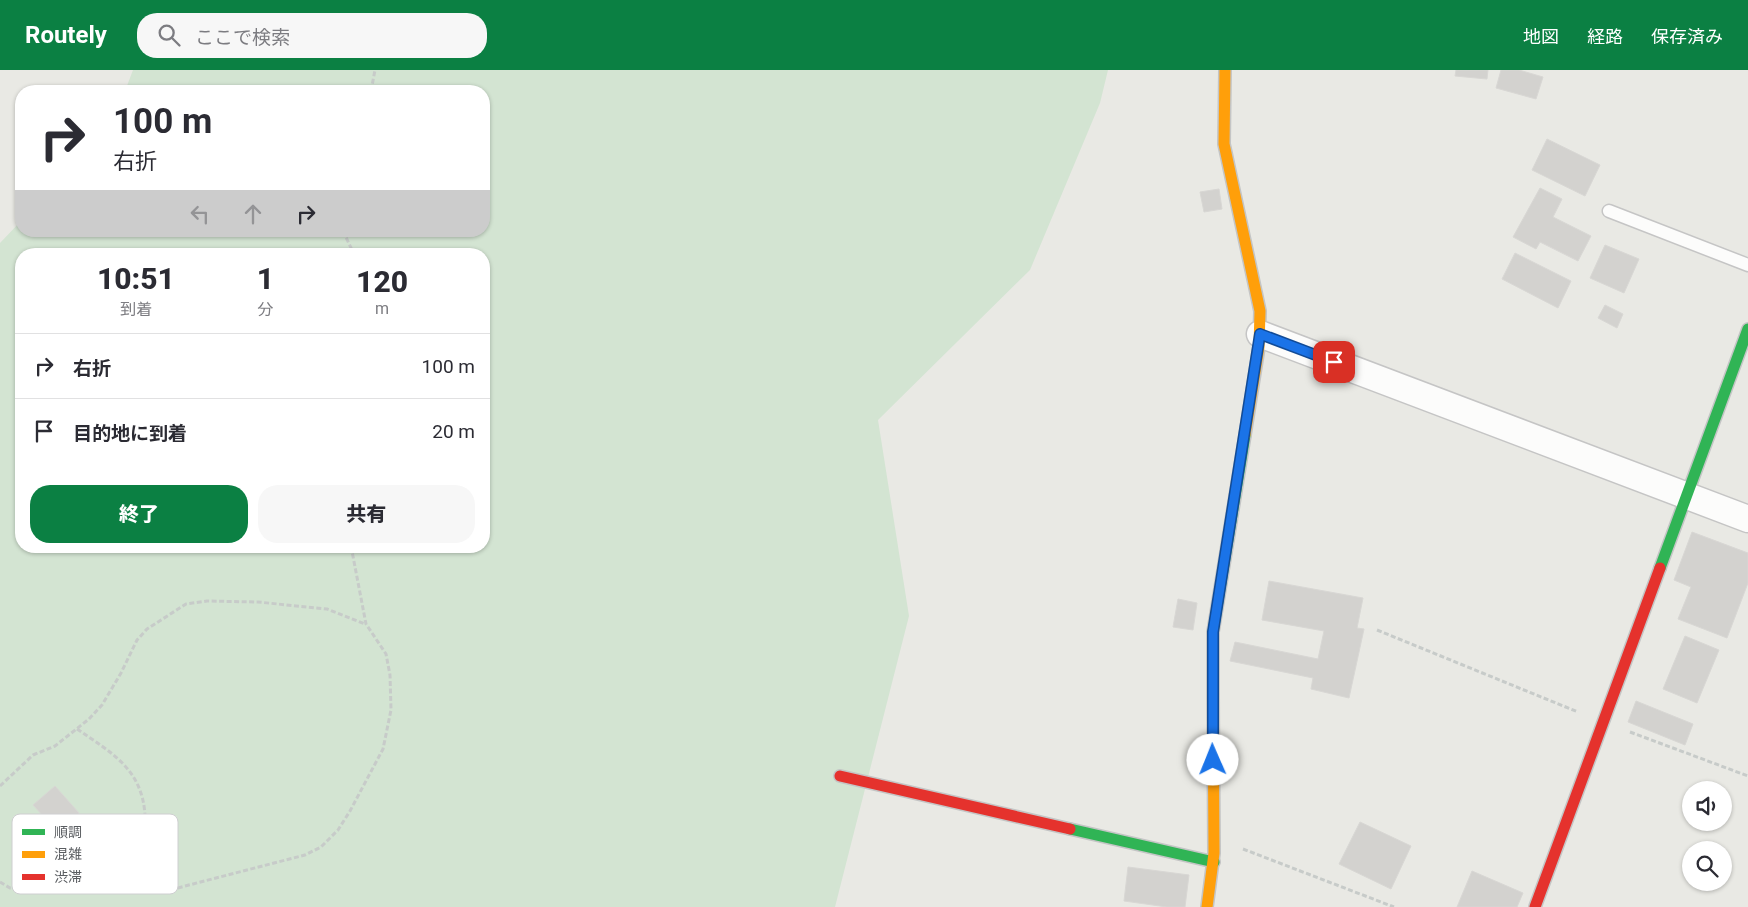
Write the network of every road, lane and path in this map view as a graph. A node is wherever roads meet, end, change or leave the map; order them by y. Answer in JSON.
{"nodes":[{"id":1,"x":375,"y":70,"type":"edge"},
{"id":2,"x":1225,"y":70,"type":"edge"},
{"id":3,"x":372,"y":85,"type":"edge"},
{"id":4,"x":1609,"y":211,"type":"dead end"},
{"id":5,"x":1748,"y":265,"type":"edge"},
{"id":6,"x":1748,"y":329,"type":"edge"},
{"id":7,"x":1260,"y":334,"type":"junction"},
{"id":8,"x":1687,"y":495,"type":"junction"},
{"id":9,"x":1748,"y":519,"type":"edge"},
{"id":10,"x":352,"y":553,"type":"edge"},
{"id":11,"x":366,"y":624,"type":"junction"},
{"id":12,"x":1377,"y":630,"type":"dead end"},
{"id":13,"x":1603,"y":722,"type":"junction"},
{"id":14,"x":76,"y":729,"type":"junction"},
{"id":15,"x":840,"y":776,"type":"dead end"},
{"id":16,"x":1748,"y":776,"type":"edge"},
{"id":17,"x":0,"y":786,"type":"edge"},
{"id":18,"x":145,"y":814,"type":"edge"},
{"id":19,"x":1214,"y":838,"type":"junction"},
{"id":20,"x":1214,"y":862,"type":"junction"},
{"id":21,"x":0,"y":882,"type":"edge"},
{"id":22,"x":12,"y":888,"type":"edge"},
{"id":23,"x":178,"y":888,"type":"edge"},
{"id":24,"x":1208,"y":907,"type":"edge"},
{"id":25,"x":1394,"y":907,"type":"edge"},
{"id":26,"x":1535,"y":907,"type":"edge"}],
"edges":[{"from":1,"to":3,"type":"path"},
{"from":2,"to":7,"type":"street"},
{"from":4,"to":5,"type":"lane"},
{"from":6,"to":8,"type":"street"},
{"from":7,"to":8,"type":"street"},
{"from":7,"to":19,"type":"street"},
{"from":8,"to":9,"type":"street"},
{"from":8,"to":13,"type":"street"},
{"from":10,"to":11,"type":"path"},
{"from":11,"to":14,"type":"path"},
{"from":11,"to":23,"type":"path"},
{"from":12,"to":13,"type":"path"},
{"from":13,"to":16,"type":"path"},
{"from":13,"to":26,"type":"street"},
{"from":14,"to":17,"type":"path"},
{"from":14,"to":18,"type":"path"},
{"from":15,"to":20,"type":"street"},
{"from":19,"to":20,"type":"street"},
{"from":19,"to":25,"type":"path"},
{"from":20,"to":24,"type":"street"},
{"from":21,"to":22,"type":"path"}]}
